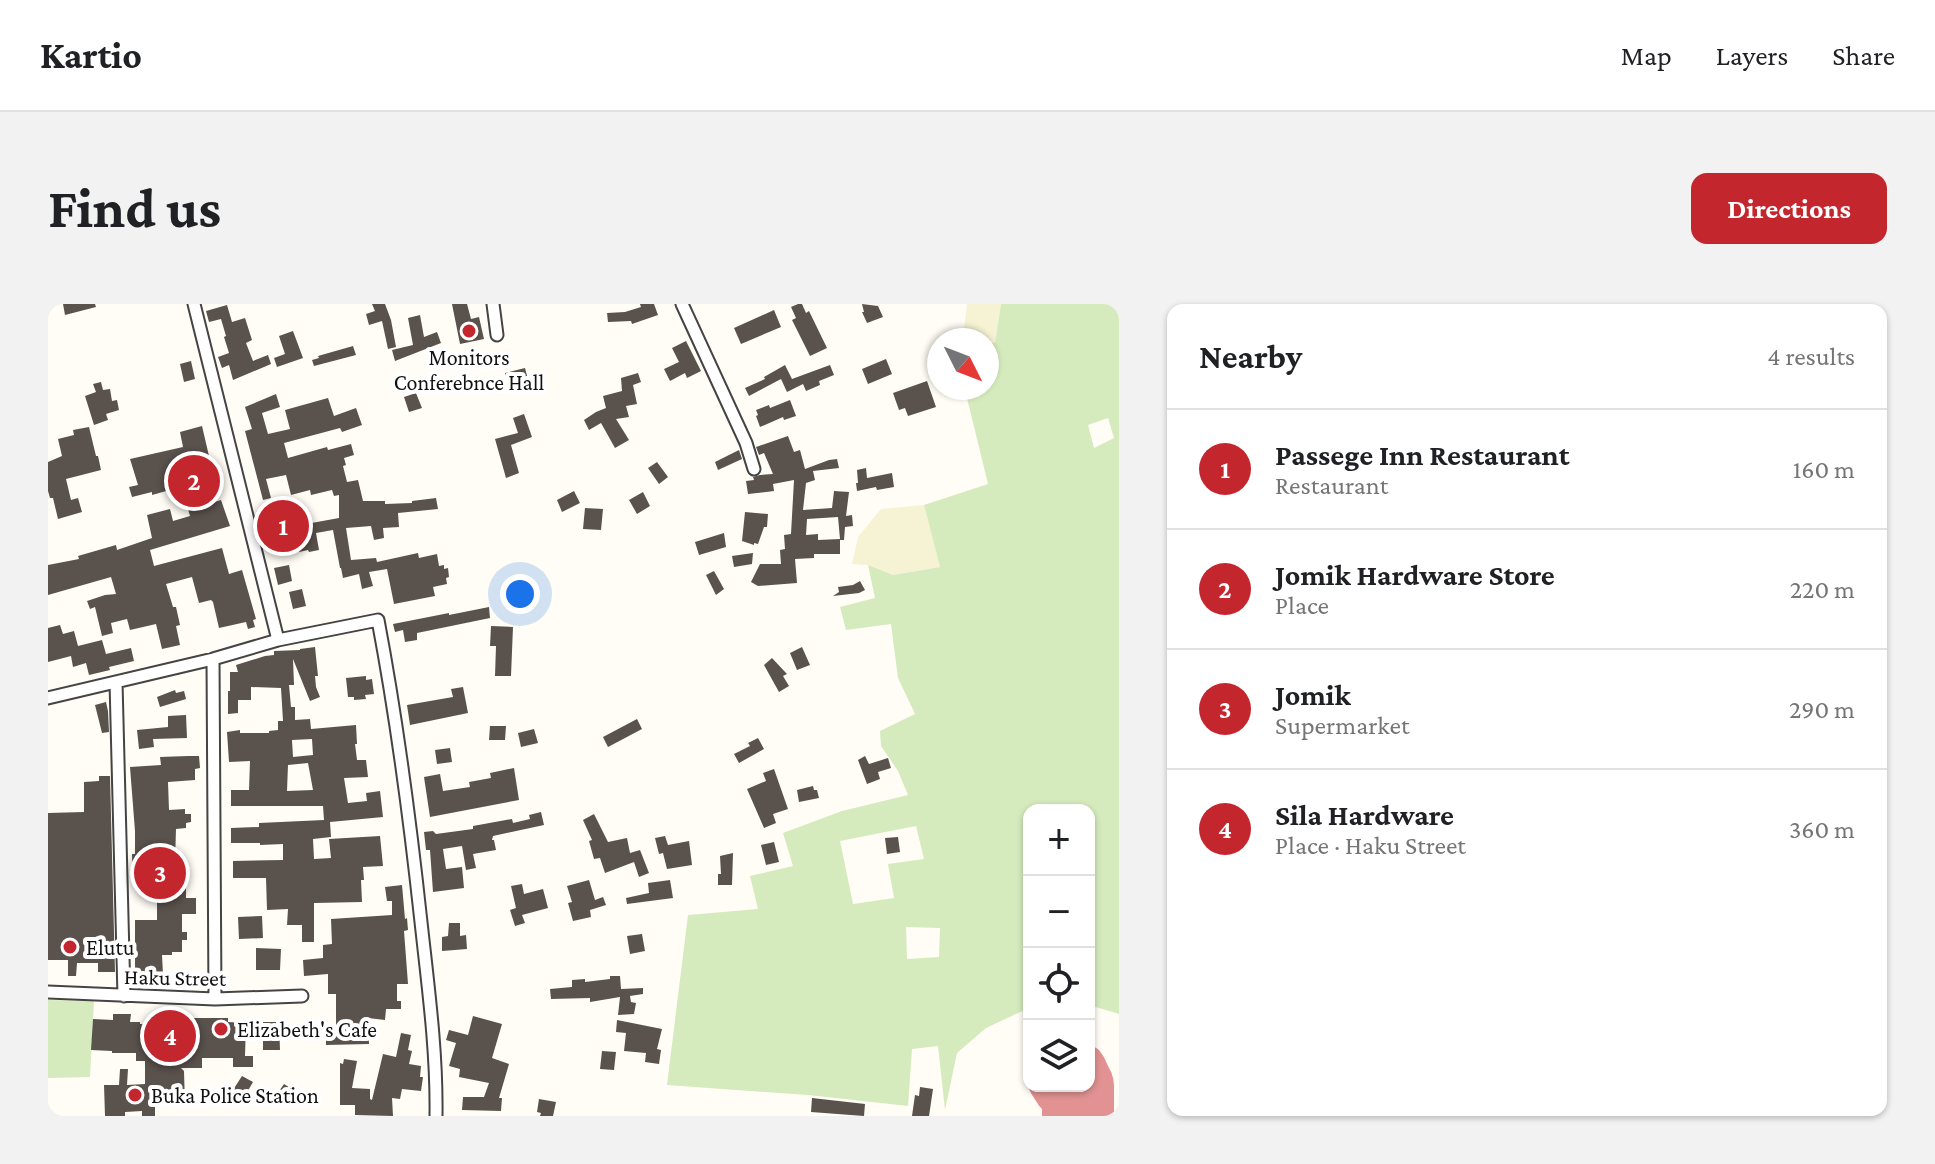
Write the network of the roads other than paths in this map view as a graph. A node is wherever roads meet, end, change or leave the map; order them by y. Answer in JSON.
{"nodes":[{"id":1,"x":194,"y":304,"type":"edge"},
{"id":2,"x":493,"y":304,"type":"edge"},
{"id":3,"x":682,"y":304,"type":"edge"},
{"id":4,"x":497,"y":335,"type":"dead end"},
{"id":5,"x":754,"y":469,"type":"dead end"},
{"id":6,"x":278,"y":640,"type":"junction"},
{"id":7,"x":213,"y":659,"type":"junction"},
{"id":8,"x":116,"y":682,"type":"junction"},
{"id":9,"x":48,"y":698,"type":"edge"},
{"id":10,"x":48,"y":992,"type":"edge"},
{"id":11,"x":124,"y":996,"type":"junction"},
{"id":12,"x":302,"y":996,"type":"dead end"},
{"id":13,"x":215,"y":999,"type":"junction"},
{"id":14,"x":436,"y":1116,"type":"edge"}],
"edges":[{"from":1,"to":6,"type":"street"},
{"from":2,"to":4,"type":"street"},
{"from":3,"to":5,"type":"street"},
{"from":6,"to":7,"type":"street"},
{"from":6,"to":14,"type":"street"},
{"from":7,"to":8,"type":"street"},
{"from":7,"to":13,"type":"street"},
{"from":8,"to":9,"type":"street"},
{"from":8,"to":11,"type":"street"},
{"from":10,"to":11,"type":"street","name":"Haku Street"},
{"from":11,"to":13,"type":"street","name":"Haku Street"},
{"from":12,"to":13,"type":"street","name":"Haku Street"}]}
